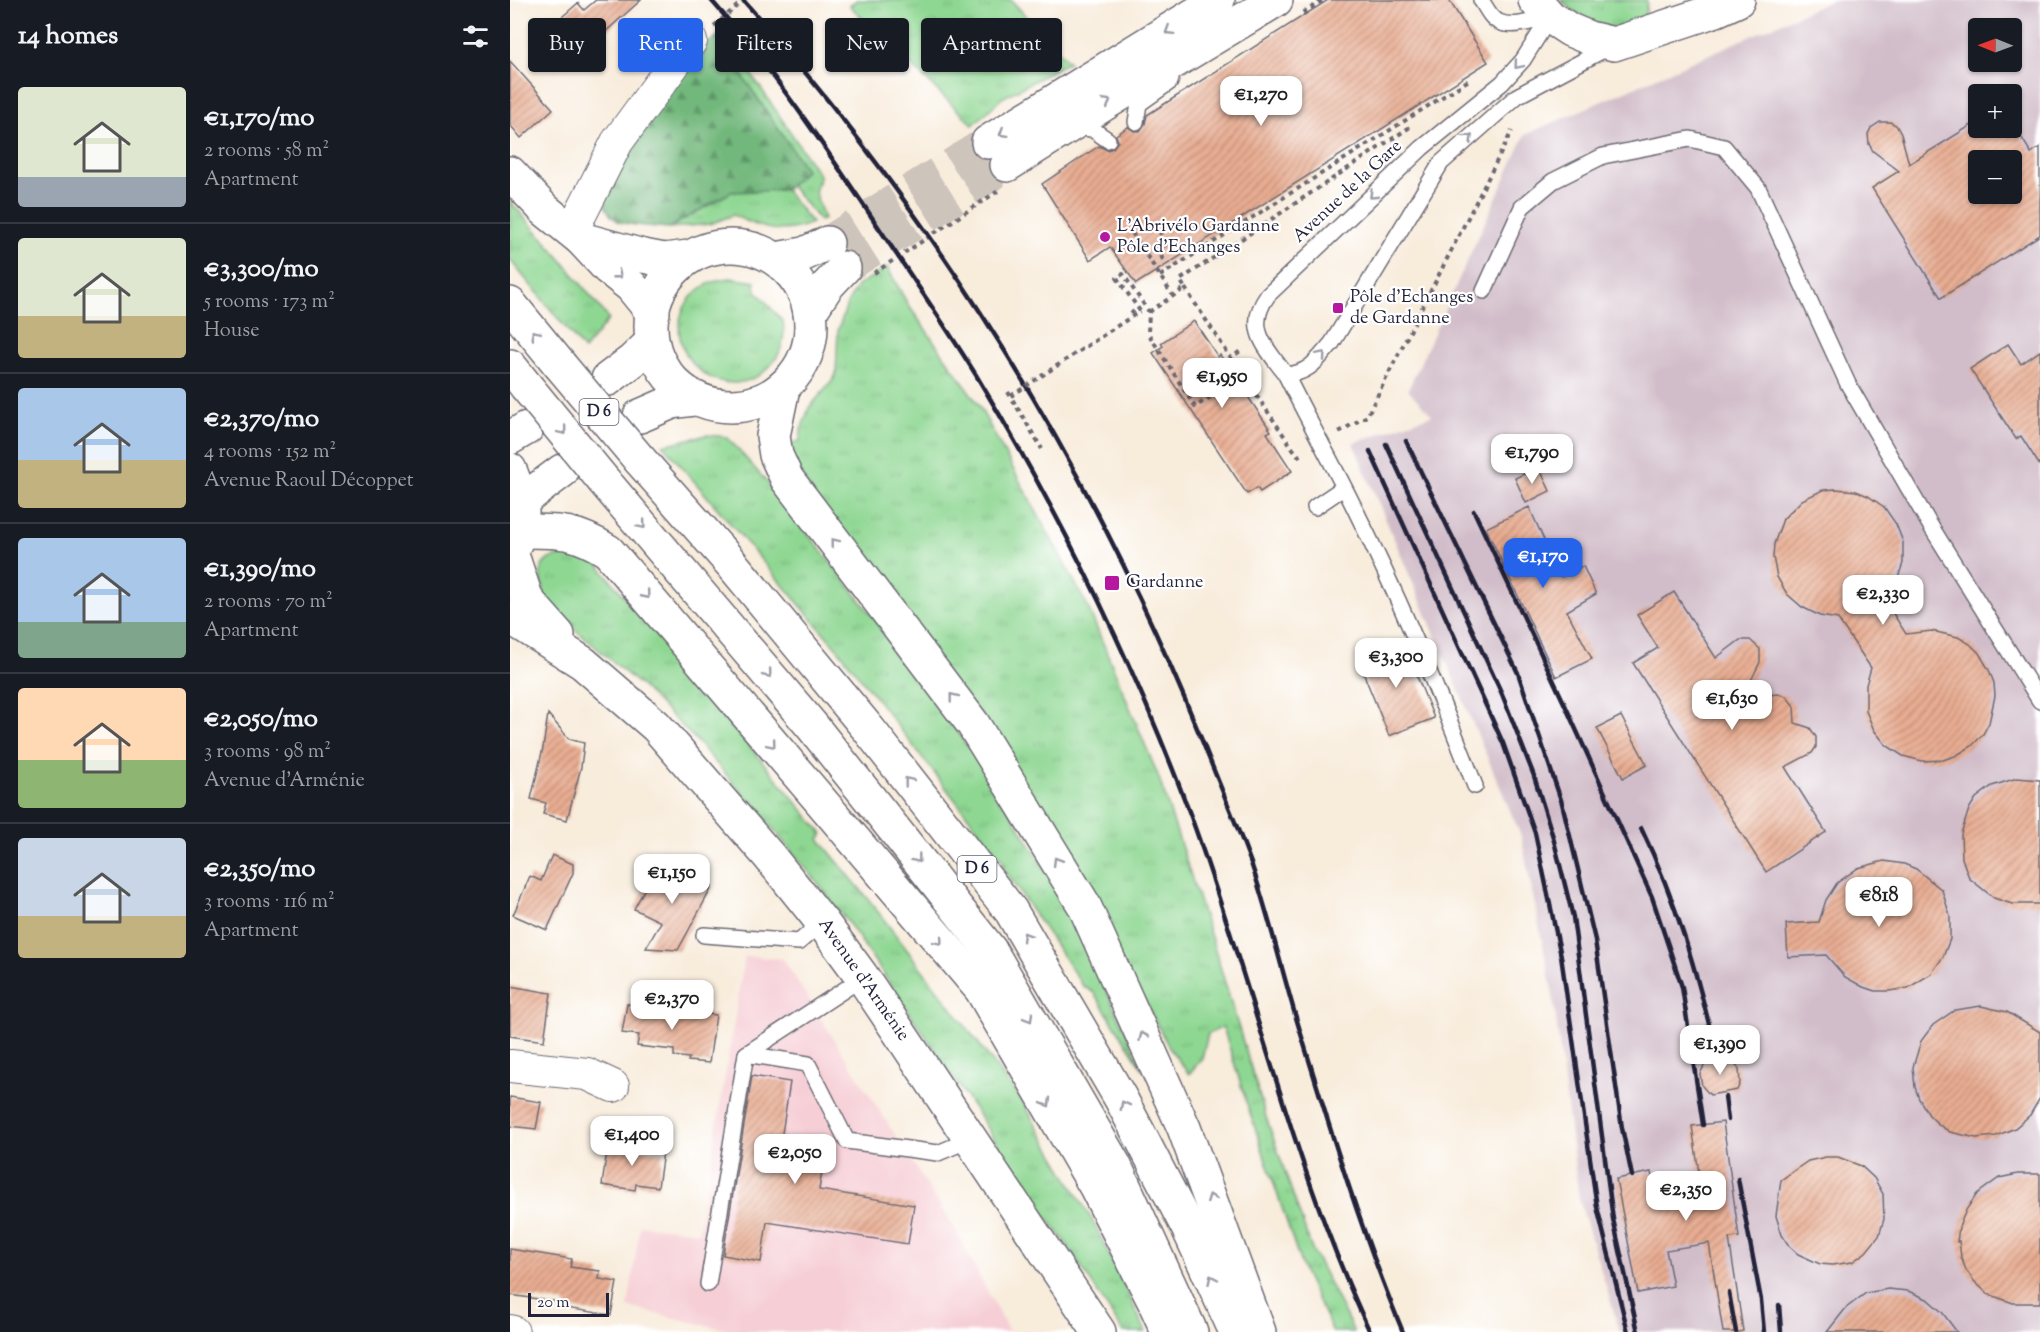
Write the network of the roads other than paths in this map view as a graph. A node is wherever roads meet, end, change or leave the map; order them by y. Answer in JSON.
{"nodes":[{"id":1,"x":1218,"y":0,"type":"edge"},
{"id":2,"x":1276,"y":0,"type":"edge"},
{"id":3,"x":1481,"y":0,"type":"edge"},
{"id":4,"x":1738,"y":0,"type":"edge"},
{"id":5,"x":1543,"y":8,"type":"edge"},
{"id":6,"x":1664,"y":15,"type":"edge"},
{"id":7,"x":1614,"y":44,"type":"junction"},
{"id":8,"x":1181,"y":58,"type":"junction"},
{"id":9,"x":668,"y":72,"type":"edge"},
{"id":10,"x":1136,"y":122,"type":"dead end"},
{"id":11,"x":1068,"y":127,"type":"junction"},
{"id":12,"x":1108,"y":140,"type":"dead end"},
{"id":13,"x":510,"y":173,"type":"edge"},
{"id":14,"x":576,"y":235,"type":"junction"},
{"id":15,"x":689,"y":257,"type":"junction"},
{"id":16,"x":776,"y":259,"type":"junction"},
{"id":17,"x":1484,"y":291,"type":"dead end"},
{"id":18,"x":510,"y":304,"type":"edge"},
{"id":19,"x":810,"y":312,"type":"junction"},
{"id":20,"x":652,"y":327,"type":"junction"},
{"id":21,"x":1286,"y":375,"type":"junction"},
{"id":22,"x":518,"y":376,"type":"edge"},
{"id":23,"x":608,"y":379,"type":"dead end"},
{"id":24,"x":783,"y":388,"type":"junction"},
{"id":25,"x":695,"y":399,"type":"junction"},
{"id":26,"x":639,"y":416,"type":"dead end"},
{"id":27,"x":510,"y":470,"type":"edge"},
{"id":28,"x":562,"y":471,"type":"dead end"},
{"id":29,"x":1343,"y":488,"type":"junction"},
{"id":30,"x":1315,"y":507,"type":"dead end"},
{"id":31,"x":516,"y":534,"type":"edge"},
{"id":32,"x":510,"y":617,"type":"edge"},
{"id":33,"x":583,"y":663,"type":"junction"},
{"id":34,"x":2040,"y":702,"type":"edge"},
{"id":35,"x":1475,"y":786,"type":"dead end"},
{"id":36,"x":822,"y":922,"type":"junction"},
{"id":37,"x":704,"y":934,"type":"dead end"},
{"id":38,"x":861,"y":975,"type":"junction"},
{"id":39,"x":746,"y":1054,"type":"junction"},
{"id":40,"x":510,"y":1066,"type":"edge"},
{"id":41,"x":613,"y":1086,"type":"dead end"},
{"id":42,"x":969,"y":1136,"type":"junction"},
{"id":43,"x":708,"y":1284,"type":"dead end"},
{"id":44,"x":1099,"y":1332,"type":"edge"},
{"id":45,"x":1168,"y":1332,"type":"edge"},
{"id":46,"x":1191,"y":1332,"type":"edge"},
{"id":47,"x":1236,"y":1332,"type":"edge"},
{"id":48,"x":1259,"y":1332,"type":"edge"}],
"edges":[{"from":1,"to":11,"type":"main road","one_way":true},
{"from":2,"to":8,"type":"main road"},
{"from":3,"to":5,"type":"lane"},
{"from":4,"to":6,"type":"main road"},
{"from":5,"to":7,"type":"main road"},
{"from":5,"to":21,"type":"lane","name":"Avenue de la Gare","one_way":true},
{"from":6,"to":7,"type":"main road"},
{"from":21,"to":7,"type":"lane","one_way":true},
{"from":8,"to":10,"type":"lane"},
{"from":11,"to":8,"type":"main road","one_way":true},
{"from":9,"to":14,"type":"street"},
{"from":11,"to":12,"type":"lane"},
{"from":13,"to":14,"type":"main road"},
{"from":14,"to":15,"type":"main road"},
{"from":14,"to":20,"type":"main road","one_way":true},
{"from":15,"to":16,"type":"main road"},
{"from":15,"to":20,"type":"main road"},
{"from":16,"to":19,"type":"main road"},
{"from":16,"to":19,"type":"main road"},
{"from":17,"to":34,"type":"lane"},
{"from":47,"to":18,"type":"main road","number":"D 6","one_way":true,"bridge":true},
{"from":19,"to":24,"type":"main road"},
{"from":20,"to":23,"type":"main road"},
{"from":20,"to":25,"type":"main road"},
{"from":21,"to":29,"type":"lane"},
{"from":22,"to":46,"type":"main road","number":"D 6","one_way":true,"bridge":true},
{"from":24,"to":25,"type":"main road"},
{"from":48,"to":24,"type":"main road","one_way":true},
{"from":25,"to":26,"type":"main road"},
{"from":27,"to":31,"type":"main road","name":"Avenue d'Arménie"},
{"from":28,"to":31,"type":"main road"},
{"from":29,"to":30,"type":"lane"},
{"from":29,"to":35,"type":"lane"},
{"from":31,"to":33,"type":"main road","name":"Avenue d'Arménie"},
{"from":31,"to":45,"type":"main road","one_way":true},
{"from":32,"to":33,"type":"main road","name":"Avenue d'Arménie"},
{"from":33,"to":36,"type":"main road","name":"Avenue d'Arménie"},
{"from":36,"to":37,"type":"lane"},
{"from":36,"to":38,"type":"main road","name":"Avenue d'Arménie"},
{"from":38,"to":39,"type":"lane"},
{"from":38,"to":42,"type":"main road","name":"Avenue d'Arménie"},
{"from":39,"to":42,"type":"lane"},
{"from":39,"to":43,"type":"lane"},
{"from":40,"to":41,"type":"street"},
{"from":42,"to":44,"type":"main road","name":"Avenue d'Arménie"}]}
